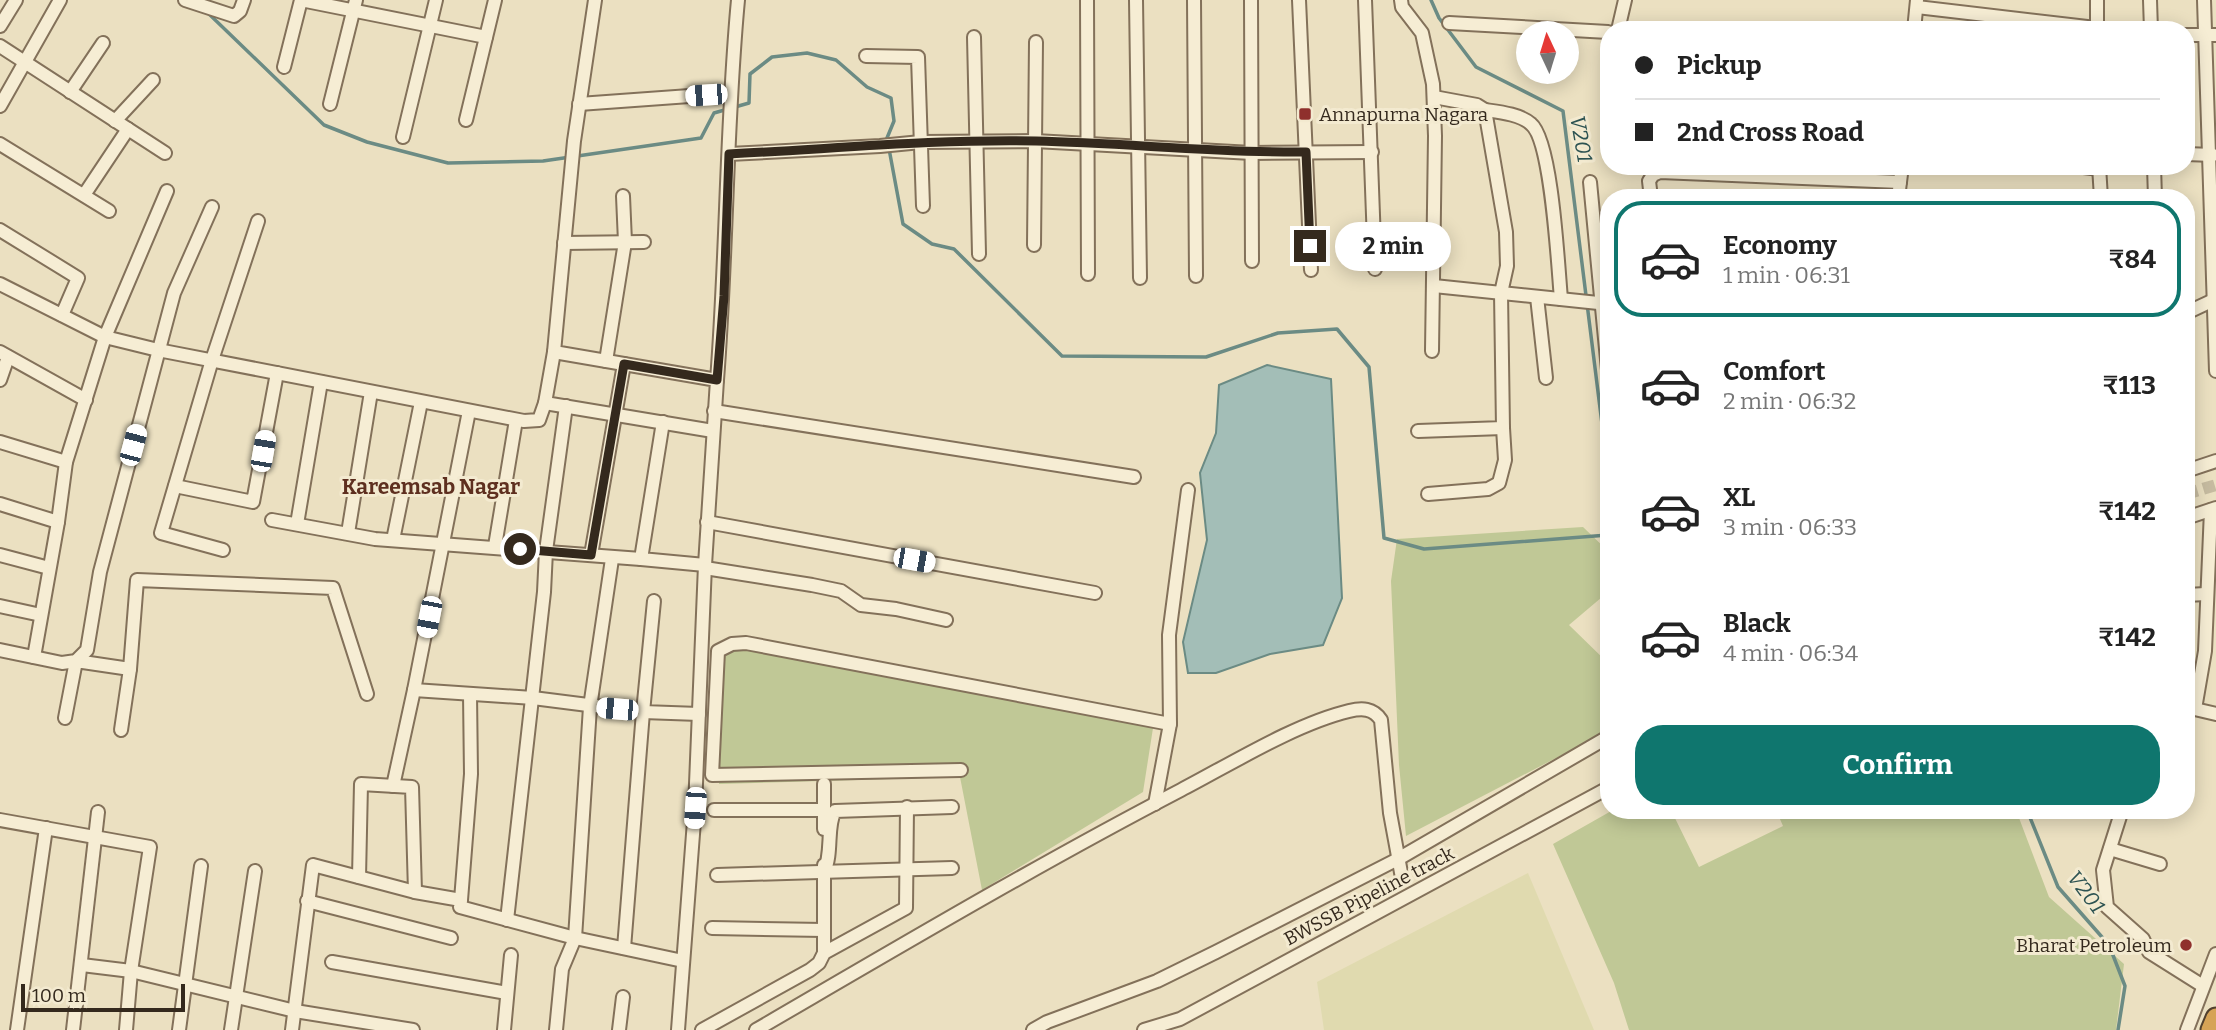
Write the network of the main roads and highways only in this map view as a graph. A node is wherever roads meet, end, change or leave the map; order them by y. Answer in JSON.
{"nodes":[{"id":1,"x":2216,"y":1018,"type":"edge"},
{"id":2,"x":2211,"y":1030,"type":"edge"}],
"edges":[{"from":1,"to":2,"type":"highway"}]}
